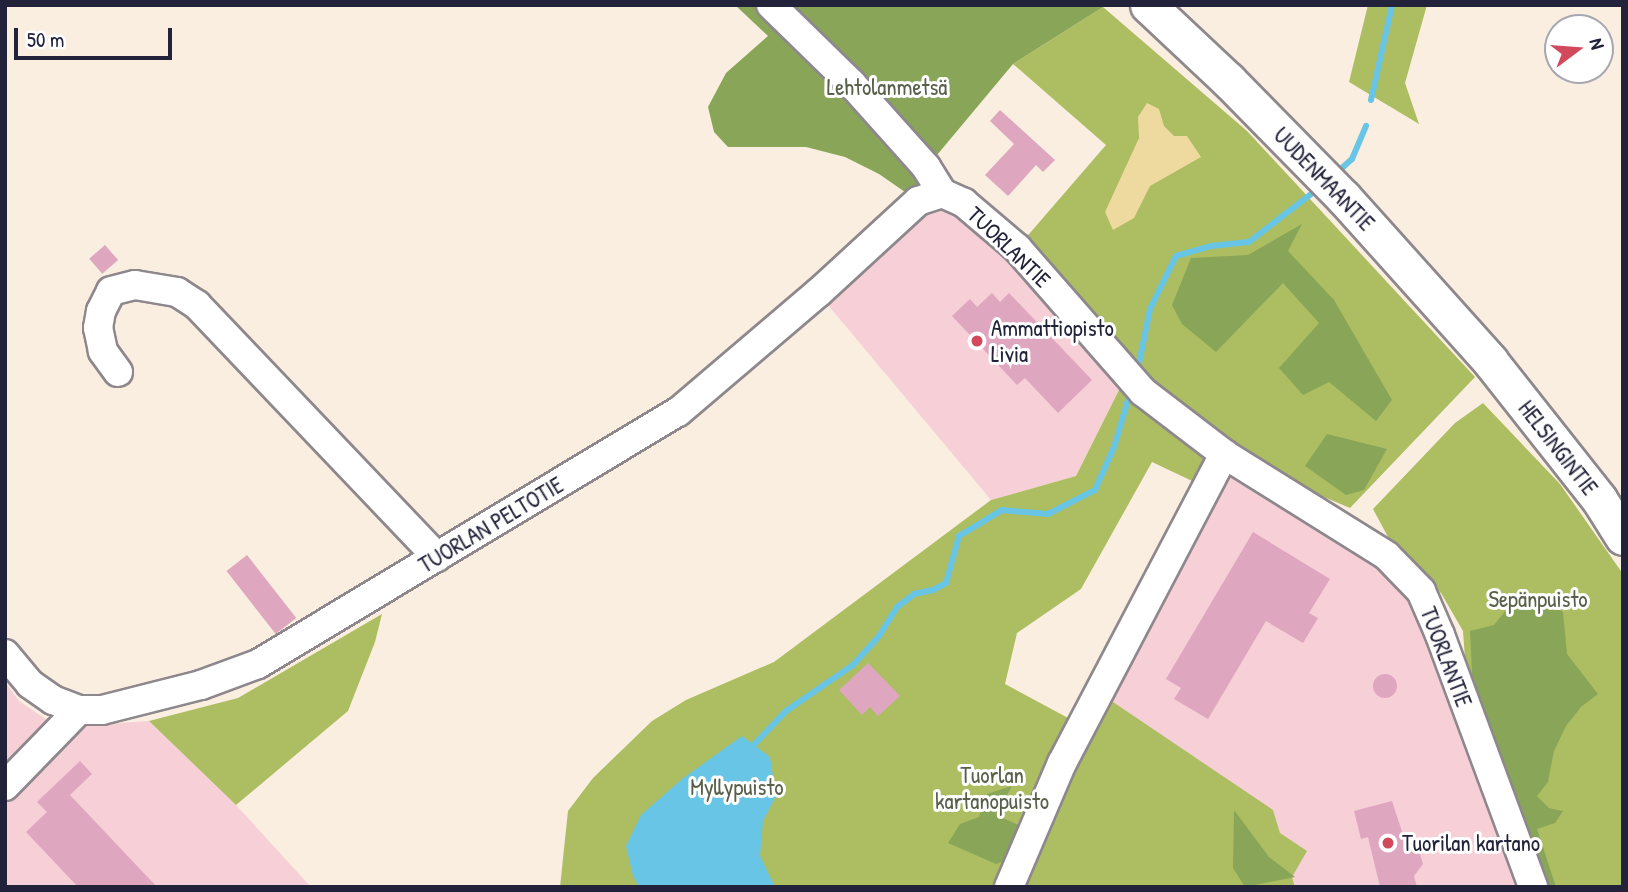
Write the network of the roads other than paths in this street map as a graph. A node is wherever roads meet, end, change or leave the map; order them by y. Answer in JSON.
{"nodes":[{"id":1,"x":771,"y":5,"type":"edge"},
{"id":2,"x":1148,"y":5,"type":"edge"},
{"id":3,"x":942,"y":193,"type":"junction"},
{"id":4,"x":1490,"y":361,"type":"joint"},
{"id":5,"x":118,"y":372,"type":"dead end"},
{"id":6,"x":1224,"y":454,"type":"junction"},
{"id":7,"x":1623,"y":537,"type":"edge"},
{"id":8,"x":437,"y":557,"type":"junction"},
{"id":9,"x":5,"y":654,"type":"edge"},
{"id":10,"x":79,"y":709,"type":"junction"},
{"id":11,"x":5,"y":786,"type":"edge"},
{"id":12,"x":1009,"y":887,"type":"edge"},
{"id":13,"x":1533,"y":887,"type":"edge"}],
"edges":[{"from":1,"to":3,"type":"street","name":"TUORLANTIE"},
{"from":2,"to":4,"type":"main road","name":"UUDENMAANTIE"},
{"from":3,"to":6,"type":"street","name":"TUORLANTIE"},
{"from":3,"to":8,"type":"street","name":"TUORLAN PELTOTIE"},
{"from":4,"to":7,"type":"main road","name":"HELSINGINTIE"},
{"from":5,"to":8,"type":"street"},
{"from":6,"to":12,"type":"street"},
{"from":6,"to":13,"type":"street","name":"TUORLANTIE"},
{"from":8,"to":10,"type":"street","name":"TUORLAN PELTOTIE"},
{"from":9,"to":10,"type":"street"},
{"from":10,"to":11,"type":"street"}]}
